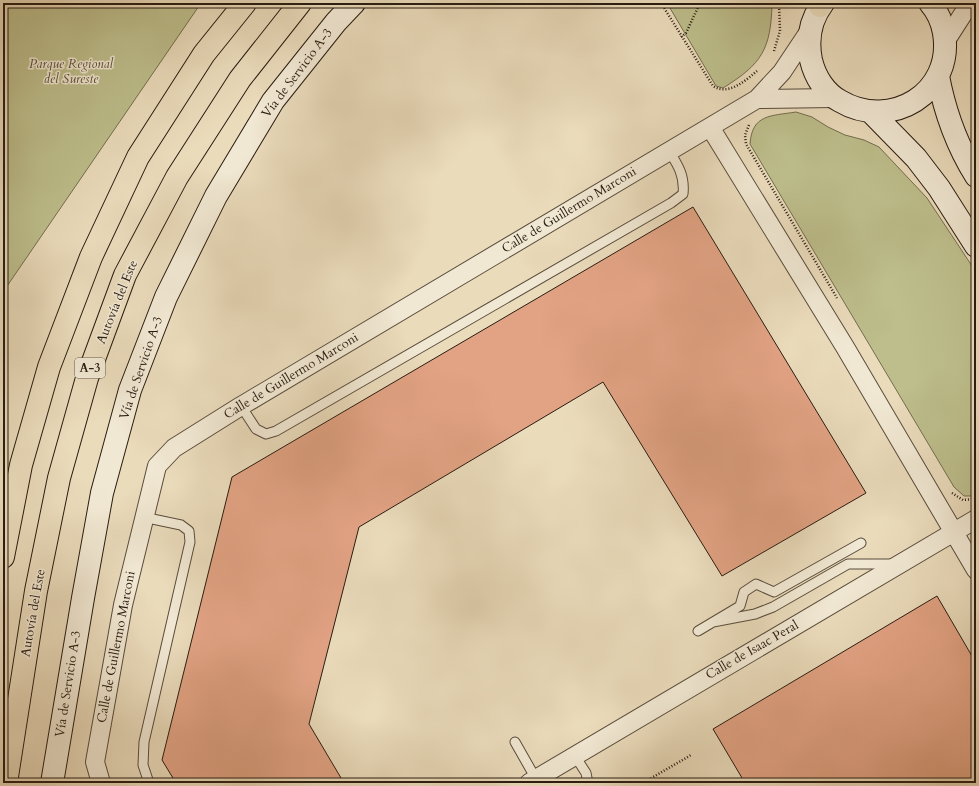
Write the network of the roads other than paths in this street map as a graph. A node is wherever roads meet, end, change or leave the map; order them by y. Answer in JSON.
{"nodes":[{"id":1,"x":245,"y":3,"type":"edge"},
{"id":2,"x":300,"y":3,"type":"edge"},
{"id":3,"x":354,"y":3,"type":"edge"},
{"id":4,"x":930,"y":3,"type":"edge"},
{"id":5,"x":970,"y":3,"type":"edge"},
{"id":6,"x":815,"y":11,"type":"edge"},
{"id":7,"x":945,"y":42,"type":"junction"},
{"id":8,"x":938,"y":76,"type":"junction"},
{"id":9,"x":834,"y":98,"type":"junction"},
{"id":10,"x":751,"y":102,"type":"junction"},
{"id":11,"x":872,"y":113,"type":"junction"},
{"id":12,"x":710,"y":127,"type":"junction"},
{"id":13,"x":669,"y":151,"type":"junction"},
{"id":14,"x":976,"y":176,"type":"edge"},
{"id":15,"x":976,"y":246,"type":"edge"},
{"id":16,"x":241,"y":406,"type":"junction"},
{"id":17,"x":143,"y":517,"type":"junction"},
{"id":18,"x":976,"y":519,"type":"edge"},
{"id":19,"x":953,"y":532,"type":"junction"},
{"id":20,"x":861,"y":543,"type":"dead end"},
{"id":21,"x":3,"y":557,"type":"edge"},
{"id":22,"x":898,"y":564,"type":"junction"},
{"id":23,"x":976,"y":570,"type":"edge"},
{"id":24,"x":713,"y":622,"type":"junction"},
{"id":25,"x":698,"y":631,"type":"dead end"},
{"id":26,"x":515,"y":742,"type":"dead end"},
{"id":27,"x":575,"y":756,"type":"junction"},
{"id":28,"x":532,"y":782,"type":"edge"},
{"id":29,"x":6,"y":783,"type":"edge"},
{"id":30,"x":52,"y":783,"type":"edge"},
{"id":31,"x":101,"y":783,"type":"edge"},
{"id":32,"x":149,"y":783,"type":"edge"},
{"id":33,"x":588,"y":783,"type":"edge"}],
"edges":[{"from":1,"to":21,"type":"highway"},
{"from":2,"to":29,"type":"highway","name":"Autovía del Este","number":"A-3"},
{"from":3,"to":30,"type":"main road","name":"Vía de Servicio A-3"},
{"from":4,"to":7,"type":"main road"},
{"from":5,"to":7,"type":"street"},
{"from":6,"to":9,"type":"main road"},
{"from":6,"to":10,"type":"street","name":"Calle de Guillermo Marconi"},
{"from":7,"to":8,"type":"main road"},
{"from":8,"to":11,"type":"main road"},
{"from":8,"to":14,"type":"main road"},
{"from":9,"to":10,"type":"street"},
{"from":9,"to":11,"type":"main road"},
{"from":10,"to":12,"type":"street","name":"Calle de Guillermo Marconi"},
{"from":11,"to":15,"type":"main road"},
{"from":12,"to":13,"type":"street","name":"Calle de Guillermo Marconi"},
{"from":12,"to":19,"type":"street"},
{"from":13,"to":16,"type":"street","name":"Calle de Guillermo Marconi"},
{"from":13,"to":16,"type":"lane"},
{"from":16,"to":17,"type":"street","name":"Calle de Guillermo Marconi"},
{"from":17,"to":31,"type":"street","name":"Calle de Guillermo Marconi"},
{"from":17,"to":32,"type":"lane"},
{"from":18,"to":19,"type":"street","name":"Calle de Isaac Peral"},
{"from":19,"to":22,"type":"street","name":"Calle de Isaac Peral"},
{"from":19,"to":23,"type":"street"},
{"from":20,"to":24,"type":"lane"},
{"from":22,"to":24,"type":"lane"},
{"from":22,"to":27,"type":"street","name":"Calle de Isaac Peral"},
{"from":24,"to":25,"type":"lane"},
{"from":26,"to":28,"type":"lane"},
{"from":27,"to":28,"type":"street","name":"Calle de Isaac Peral"},
{"from":27,"to":33,"type":"lane"}]}
